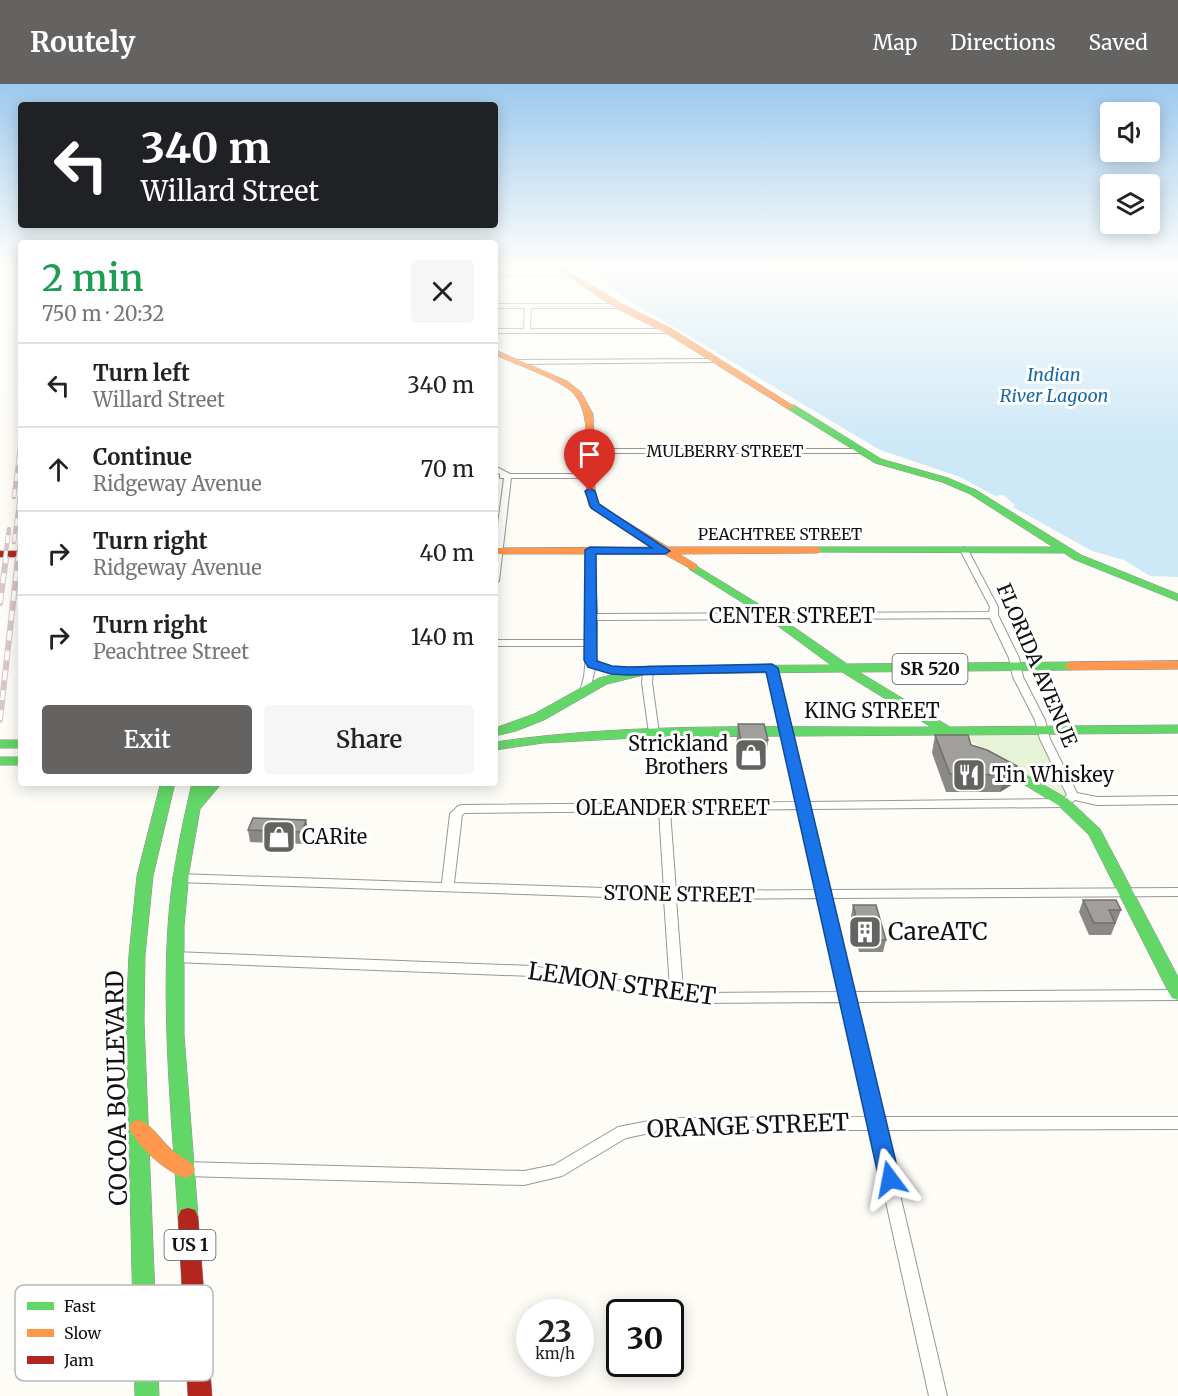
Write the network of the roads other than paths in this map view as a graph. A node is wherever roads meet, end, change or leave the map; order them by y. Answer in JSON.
{"nodes":[{"id":1,"x":527,"y":325,"type":"edge"},
{"id":2,"x":656,"y":325,"type":"edge"},
{"id":3,"x":498,"y":331,"type":"edge"},
{"id":4,"x":527,"y":331,"type":"junction"},
{"id":5,"x":669,"y":332,"type":"junction"},
{"id":6,"x":498,"y":353,"type":"edge"},
{"id":7,"x":714,"y":360,"type":"junction"},
{"id":8,"x":517,"y":362,"type":"junction"},
{"id":9,"x":590,"y":452,"type":"junction"},
{"id":10,"x":861,"y":452,"type":"junction"},
{"id":11,"x":498,"y":470,"type":"edge"},
{"id":12,"x":498,"y":476,"type":"edge"},
{"id":13,"x":508,"y":476,"type":"junction"},
{"id":14,"x":590,"y":476,"type":"junction"},
{"id":15,"x":633,"y":531,"type":"junction"},
{"id":16,"x":498,"y":544,"type":"edge"},
{"id":17,"x":590,"y":550,"type":"junction"},
{"id":18,"x":964,"y":550,"type":"junction"},
{"id":19,"x":1065,"y":550,"type":"junction"},
{"id":20,"x":498,"y":551,"type":"edge"},
{"id":21,"x":611,"y":551,"type":"junction"},
{"id":22,"x":665,"y":551,"type":"junction"},
{"id":23,"x":0,"y":554,"type":"edge"},
{"id":24,"x":18,"y":554,"type":"edge"},
{"id":25,"x":1178,"y":598,"type":"edge"},
{"id":26,"x":993,"y":615,"type":"junction"},
{"id":27,"x":771,"y":616,"type":"junction"},
{"id":28,"x":592,"y":617,"type":"junction"},
{"id":29,"x":498,"y":642,"type":"edge"},
{"id":30,"x":591,"y":642,"type":"junction"},
{"id":31,"x":590,"y":660,"type":"junction"},
{"id":32,"x":1178,"y":665,"type":"edge"},
{"id":33,"x":772,"y":668,"type":"junction"},
{"id":34,"x":844,"y":668,"type":"junction"},
{"id":35,"x":1016,"y":668,"type":"junction"},
{"id":36,"x":648,"y":676,"type":"junction"},
{"id":37,"x":585,"y":691,"type":"junction"},
{"id":38,"x":653,"y":726,"type":"junction"},
{"id":39,"x":1178,"y":729,"type":"edge"},
{"id":40,"x":946,"y":730,"type":"junction"},
{"id":41,"x":1043,"y":730,"type":"junction"},
{"id":42,"x":498,"y":732,"type":"edge"},
{"id":43,"x":787,"y":732,"type":"junction"},
{"id":44,"x":0,"y":744,"type":"edge"},
{"id":45,"x":18,"y":744,"type":"edge"},
{"id":46,"x":498,"y":746,"type":"edge"},
{"id":47,"x":972,"y":746,"type":"edge"},
{"id":48,"x":987,"y":756,"type":"edge"},
{"id":49,"x":0,"y":761,"type":"edge"},
{"id":50,"x":18,"y":761,"type":"edge"},
{"id":51,"x":167,"y":786,"type":"edge"},
{"id":52,"x":198,"y":786,"type":"edge"},
{"id":53,"x":212,"y":786,"type":"edge"},
{"id":54,"x":1069,"y":800,"type":"junction"},
{"id":55,"x":1178,"y":800,"type":"edge"},
{"id":56,"x":664,"y":807,"type":"junction"},
{"id":57,"x":804,"y":807,"type":"junction"},
{"id":58,"x":191,"y":811,"type":"junction"},
{"id":59,"x":179,"y":878,"type":"junction"},
{"id":60,"x":447,"y":888,"type":"junction"},
{"id":61,"x":1126,"y":892,"type":"junction"},
{"id":62,"x":1178,"y":892,"type":"edge"},
{"id":63,"x":824,"y":894,"type":"junction"},
{"id":64,"x":670,"y":895,"type":"junction"},
{"id":65,"x":174,"y":957,"type":"junction"},
{"id":66,"x":1178,"y":994,"type":"edge"},
{"id":67,"x":676,"y":996,"type":"junction"},
{"id":68,"x":848,"y":998,"type":"junction"},
{"id":69,"x":877,"y":1123,"type":"junction"},
{"id":70,"x":1178,"y":1123,"type":"edge"},
{"id":71,"x":139,"y":1128,"type":"junction"},
{"id":72,"x":185,"y":1169,"type":"junction"},
{"id":73,"x":144,"y":1285,"type":"edge"},
{"id":74,"x":193,"y":1285,"type":"edge"},
{"id":75,"x":147,"y":1381,"type":"edge"},
{"id":76,"x":199,"y":1381,"type":"edge"},
{"id":77,"x":147,"y":1396,"type":"edge"},
{"id":78,"x":200,"y":1396,"type":"edge"},
{"id":79,"x":938,"y":1396,"type":"edge"}],
"edges":[{"from":1,"to":4,"type":"street"},
{"from":2,"to":5,"type":"street"},
{"from":3,"to":4,"type":"street"},
{"from":4,"to":5,"type":"street"},
{"from":5,"to":7,"type":"street"},
{"from":6,"to":8,"type":"street"},
{"from":7,"to":8,"type":"street"},
{"from":7,"to":10,"type":"street"},
{"from":8,"to":9,"type":"street"},
{"from":9,"to":10,"type":"street","name":"MULBERRY STREET"},
{"from":9,"to":14,"type":"street"},
{"from":10,"to":19,"type":"street"},
{"from":11,"to":13,"type":"street"},
{"from":12,"to":13,"type":"street"},
{"from":13,"to":14,"type":"street"},
{"from":13,"to":16,"type":"street"},
{"from":14,"to":15,"type":"street"},
{"from":15,"to":21,"type":"street"},
{"from":15,"to":22,"type":"street"},
{"from":17,"to":20,"type":"street","name":"PEACHTREE STREET"},
{"from":17,"to":21,"type":"street","name":"PEACHTREE STREET"},
{"from":17,"to":28,"type":"street"},
{"from":18,"to":19,"type":"street","name":"PEACHTREE STREET"},
{"from":18,"to":22,"type":"street","name":"PEACHTREE STREET"},
{"from":18,"to":26,"type":"street","name":"FLORIDA AVENUE"},
{"from":19,"to":25,"type":"street"},
{"from":21,"to":22,"type":"street","name":"PEACHTREE STREET"},
{"from":22,"to":27,"type":"street"},
{"from":23,"to":24,"type":"street"},
{"from":26,"to":27,"type":"street","name":"CENTER STREET"},
{"from":26,"to":35,"type":"street","name":"FLORIDA AVENUE"},
{"from":27,"to":28,"type":"street","name":"CENTER STREET"},
{"from":27,"to":34,"type":"street"},
{"from":28,"to":30,"type":"street"},
{"from":29,"to":30,"type":"street"},
{"from":30,"to":31,"type":"street"},
{"from":31,"to":36,"type":"street"},
{"from":31,"to":37,"type":"street"},
{"from":32,"to":35,"type":"street","number":"SR 520"},
{"from":33,"to":34,"type":"street","number":"SR 520"},
{"from":33,"to":36,"type":"street","number":"SR 520"},
{"from":33,"to":43,"type":"street"},
{"from":34,"to":35,"type":"street","number":"SR 520"},
{"from":34,"to":40,"type":"street"},
{"from":35,"to":41,"type":"street","name":"FLORIDA AVENUE"},
{"from":36,"to":37,"type":"street","number":"SR 520"},
{"from":36,"to":38,"type":"street"},
{"from":37,"to":42,"type":"street","number":"SR 520"},
{"from":38,"to":43,"type":"street","name":"KING STREET"},
{"from":38,"to":46,"type":"street","name":"KING STREET"},
{"from":39,"to":41,"type":"street","name":"KING STREET"},
{"from":40,"to":41,"type":"street","name":"KING STREET"},
{"from":40,"to":43,"type":"street","name":"KING STREET"},
{"from":40,"to":47,"type":"street"},
{"from":41,"to":54,"type":"street","name":"FLORIDA AVENUE"},
{"from":43,"to":57,"type":"street"},
{"from":44,"to":45,"type":"street"},
{"from":48,"to":54,"type":"street"},
{"from":49,"to":50,"type":"street"},
{"from":51,"to":71,"type":"street","name":"COCOA BOULEVARD","number":"US 1"},
{"from":52,"to":58,"type":"street","number":"US 1"},
{"from":53,"to":58,"type":"street"},
{"from":54,"to":55,"type":"street","name":"OLEANDER STREET"},
{"from":54,"to":57,"type":"street","name":"OLEANDER STREET"},
{"from":54,"to":61,"type":"street","name":"FLORIDA AVENUE"},
{"from":56,"to":57,"type":"street","name":"OLEANDER STREET"},
{"from":56,"to":60,"type":"street","name":"OLEANDER STREET"},
{"from":56,"to":64,"type":"street"},
{"from":57,"to":63,"type":"street"},
{"from":58,"to":59,"type":"street","number":"US 1"},
{"from":59,"to":60,"type":"street","name":"STONE STREET"},
{"from":59,"to":65,"type":"street","number":"US 1"},
{"from":60,"to":64,"type":"street","name":"STONE STREET"},
{"from":61,"to":62,"type":"street","name":"STONE STREET"},
{"from":61,"to":63,"type":"street","name":"STONE STREET"},
{"from":61,"to":66,"type":"street","name":"FLORIDA AVENUE"},
{"from":63,"to":64,"type":"street","name":"STONE STREET"},
{"from":63,"to":68,"type":"street"},
{"from":64,"to":67,"type":"street"},
{"from":65,"to":67,"type":"street","name":"LEMON STREET"},
{"from":65,"to":72,"type":"street","number":"US 1"},
{"from":66,"to":68,"type":"street","name":"LEMON STREET"},
{"from":67,"to":68,"type":"street","name":"LEMON STREET"},
{"from":68,"to":69,"type":"street"},
{"from":69,"to":70,"type":"street","name":"ORANGE STREET"},
{"from":69,"to":72,"type":"street","name":"ORANGE STREET"},
{"from":69,"to":79,"type":"street"},
{"from":71,"to":72,"type":"street"},
{"from":71,"to":73,"type":"street","name":"COCOA BOULEVARD","number":"US 1"},
{"from":72,"to":74,"type":"street","number":"US 1"},
{"from":75,"to":77,"type":"street","name":"COCOA BOULEVARD","number":"US 1"},
{"from":76,"to":78,"type":"street","number":"US 1"}]}
